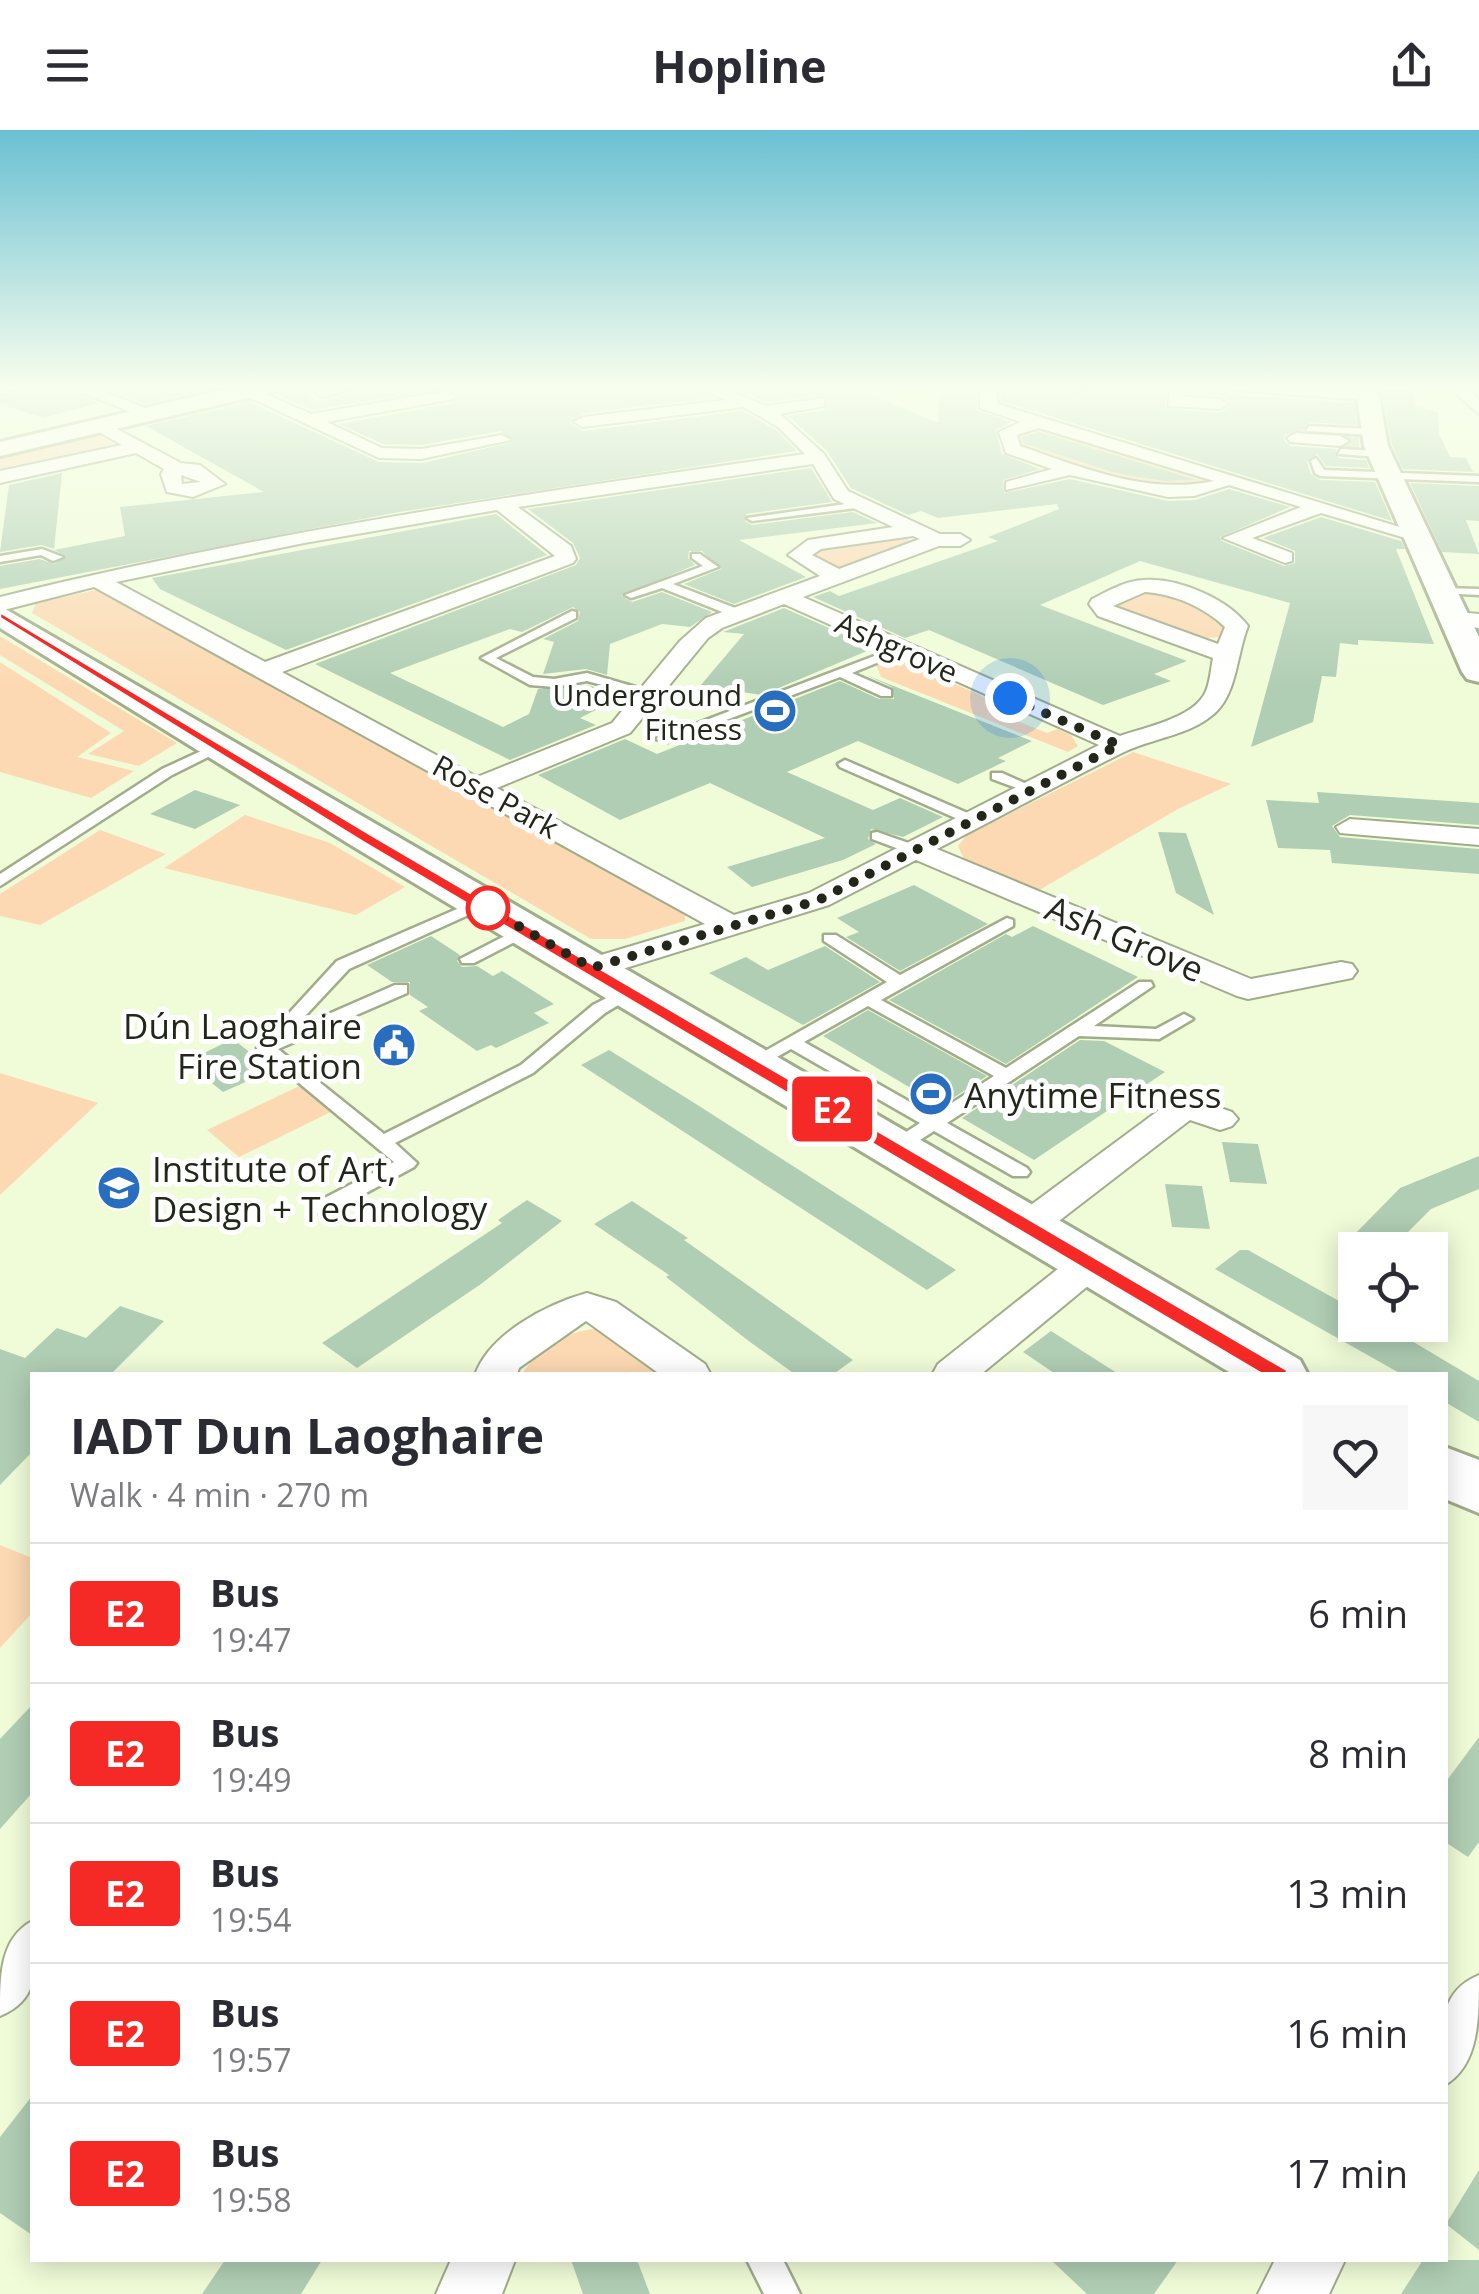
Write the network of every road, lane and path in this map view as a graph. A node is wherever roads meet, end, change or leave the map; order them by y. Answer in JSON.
{"nodes":[{"id":1,"x":630,"y":486,"type":"edge"},
{"id":2,"x":835,"y":486,"type":"edge"},
{"id":3,"x":1125,"y":486,"type":"edge"},
{"id":4,"x":1218,"y":486,"type":"edge"},
{"id":5,"x":1245,"y":486,"type":"edge"},
{"id":6,"x":1394,"y":486,"type":"edge"},
{"id":7,"x":502,"y":505,"type":"junction"},
{"id":8,"x":860,"y":505,"type":"junction"},
{"id":9,"x":1316,"y":508,"type":"junction"},
{"id":10,"x":752,"y":518,"type":"dead end"},
{"id":11,"x":914,"y":530,"type":"junction"},
{"id":12,"x":1419,"y":536,"type":"junction"},
{"id":13,"x":937,"y":540,"type":"junction"},
{"id":14,"x":960,"y":540,"type":"dead end"},
{"id":15,"x":696,"y":556,"type":"dead end"},
{"id":16,"x":1285,"y":557,"type":"dead end"},
{"id":17,"x":0,"y":558,"type":"edge"},
{"id":18,"x":53,"y":558,"type":"dead end"},
{"id":19,"x":837,"y":577,"type":"junction"},
{"id":20,"x":94,"y":579,"type":"junction"},
{"id":21,"x":662,"y":584,"type":"junction"},
{"id":22,"x":1479,"y":592,"type":"edge"},
{"id":23,"x":630,"y":595,"type":"dead end"},
{"id":24,"x":785,"y":598,"type":"junction"},
{"id":25,"x":0,"y":604,"type":"edge"},
{"id":26,"x":1462,"y":607,"type":"edge"},
{"id":27,"x":739,"y":614,"type":"junction"},
{"id":28,"x":0,"y":615,"type":"edge"},
{"id":29,"x":572,"y":616,"type":"dead end"},
{"id":30,"x":902,"y":650,"type":"junction"},
{"id":31,"x":1225,"y":654,"type":"junction"},
{"id":32,"x":264,"y":670,"type":"junction"},
{"id":33,"x":1479,"y":672,"type":"edge"},
{"id":34,"x":841,"y":673,"type":"junction"},
{"id":35,"x":886,"y":693,"type":"dead end"},
{"id":36,"x":652,"y":696,"type":"junction"},
{"id":37,"x":664,"y":738,"type":"dead end"},
{"id":38,"x":1119,"y":745,"type":"junction"},
{"id":39,"x":217,"y":749,"type":"junction"},
{"id":40,"x":845,"y":764,"type":"dead end"},
{"id":41,"x":996,"y":776,"type":"dead end"},
{"id":42,"x":478,"y":786,"type":"junction"},
{"id":43,"x":1033,"y":790,"type":"junction"},
{"id":44,"x":974,"y":821,"type":"junction"},
{"id":45,"x":1350,"y":827,"type":"dead end"},
{"id":46,"x":878,"y":836,"type":"dead end"},
{"id":47,"x":1479,"y":837,"type":"edge"},
{"id":48,"x":916,"y":850,"type":"junction"},
{"id":49,"x":0,"y":881,"type":"edge"},
{"id":50,"x":480,"y":904,"type":"junction"},
{"id":51,"x":1007,"y":923,"type":"dead end"},
{"id":52,"x":727,"y":924,"type":"junction"},
{"id":53,"x":526,"y":930,"type":"junction"},
{"id":54,"x":830,"y":938,"type":"dead end"},
{"id":55,"x":468,"y":959,"type":"dead end"},
{"id":56,"x":1341,"y":971,"type":"dead end"},
{"id":57,"x":612,"y":980,"type":"junction"},
{"id":58,"x":899,"y":982,"type":"junction"},
{"id":59,"x":1145,"y":986,"type":"dead end"},
{"id":60,"x":402,"y":989,"type":"dead end"},
{"id":61,"x":868,"y":1000,"type":"junction"},
{"id":62,"x":1184,"y":1019,"type":"dead end"},
{"id":63,"x":1076,"y":1031,"type":"junction"},
{"id":64,"x":266,"y":1048,"type":"junction"},
{"id":65,"x":772,"y":1053,"type":"junction"},
{"id":66,"x":1006,"y":1075,"type":"junction"},
{"id":67,"x":1220,"y":1119,"type":"dead end"},
{"id":68,"x":914,"y":1135,"type":"junction"},
{"id":69,"x":382,"y":1142,"type":"junction"},
{"id":70,"x":1020,"y":1172,"type":"dead end"},
{"id":71,"x":322,"y":1208,"type":"dead end"},
{"id":72,"x":1029,"y":1225,"type":"junction"},
{"id":73,"x":1092,"y":1262,"type":"junction"},
{"id":74,"x":497,"y":1372,"type":"edge"},
{"id":75,"x":686,"y":1372,"type":"edge"},
{"id":76,"x":956,"y":1372,"type":"edge"},
{"id":77,"x":1274,"y":1372,"type":"edge"},
{"id":78,"x":1448,"y":1472,"type":"edge"},
{"id":79,"x":1479,"y":1490,"type":"edge"},
{"id":80,"x":30,"y":1950,"type":"edge"},
{"id":81,"x":0,"y":1988,"type":"edge"},
{"id":82,"x":483,"y":2262,"type":"edge"},
{"id":83,"x":765,"y":2262,"type":"edge"},
{"id":84,"x":1312,"y":2262,"type":"edge"},
{"id":85,"x":469,"y":2294,"type":"edge"},
{"id":86,"x":783,"y":2294,"type":"edge"},
{"id":87,"x":1291,"y":2294,"type":"edge"}],
"edges":[{"from":1,"to":7,"type":"street"},
{"from":2,"to":8,"type":"street"},
{"from":3,"to":4,"type":"street"},
{"from":5,"to":9,"type":"street"},
{"from":6,"to":12,"type":"main road"},
{"from":7,"to":20,"type":"street"},
{"from":7,"to":32,"type":"street"},
{"from":8,"to":10,"type":"lane"},
{"from":8,"to":11,"type":"street"},
{"from":9,"to":12,"type":"street"},
{"from":9,"to":16,"type":"street"},
{"from":11,"to":13,"type":"street"},
{"from":11,"to":19,"type":"street"},
{"from":12,"to":26,"type":"main road"},
{"from":13,"to":14,"type":"street"},
{"from":13,"to":19,"type":"street"},
{"from":15,"to":21,"type":"lane"},
{"from":17,"to":18,"type":"lane"},
{"from":19,"to":24,"type":"street"},
{"from":20,"to":25,"type":"street"},
{"from":20,"to":32,"type":"street","name":"Rose Park"},
{"from":21,"to":23,"type":"lane"},
{"from":21,"to":27,"type":"lane"},
{"from":22,"to":26,"type":"lane"},
{"from":24,"to":27,"type":"street"},
{"from":24,"to":30,"type":"street","name":"Ashgrove"},
{"from":26,"to":33,"type":"main road"},
{"from":27,"to":36,"type":"street"},
{"from":28,"to":39,"type":"main road"},
{"from":29,"to":36,"type":"lane"},
{"from":30,"to":34,"type":"lane"},
{"from":30,"to":38,"type":"street","name":"Ashgrove"},
{"from":31,"to":31,"type":"street"},
{"from":31,"to":38,"type":"street"},
{"from":32,"to":42,"type":"street","name":"Rose Park"},
{"from":34,"to":35,"type":"lane"},
{"from":34,"to":37,"type":"lane"},
{"from":36,"to":42,"type":"street"},
{"from":38,"to":43,"type":"street"},
{"from":39,"to":49,"type":"lane"},
{"from":39,"to":50,"type":"main road"},
{"from":40,"to":44,"type":"lane"},
{"from":41,"to":43,"type":"lane"},
{"from":42,"to":52,"type":"street","name":"Rose Park"},
{"from":43,"to":44,"type":"street"},
{"from":44,"to":48,"type":"street"},
{"from":45,"to":47,"type":"street"},
{"from":46,"to":48,"type":"lane"},
{"from":48,"to":52,"type":"street"},
{"from":48,"to":56,"type":"street","name":"Ash Grove"},
{"from":50,"to":53,"type":"main road"},
{"from":50,"to":64,"type":"lane"},
{"from":51,"to":58,"type":"lane"},
{"from":52,"to":57,"type":"street"},
{"from":53,"to":55,"type":"lane"},
{"from":53,"to":57,"type":"main road"},
{"from":54,"to":58,"type":"lane"},
{"from":57,"to":65,"type":"main road"},
{"from":57,"to":69,"type":"lane"},
{"from":58,"to":61,"type":"lane"},
{"from":59,"to":63,"type":"lane"},
{"from":60,"to":64,"type":"lane"},
{"from":61,"to":65,"type":"lane"},
{"from":61,"to":66,"type":"lane"},
{"from":62,"to":63,"type":"lane"},
{"from":63,"to":66,"type":"lane"},
{"from":64,"to":69,"type":"lane"},
{"from":65,"to":68,"type":"main road"},
{"from":66,"to":68,"type":"lane"},
{"from":67,"to":72,"type":"street"},
{"from":68,"to":70,"type":"lane"},
{"from":68,"to":72,"type":"main road"},
{"from":69,"to":71,"type":"lane"},
{"from":72,"to":73,"type":"main road"},
{"from":73,"to":76,"type":"street"},
{"from":73,"to":77,"type":"main road"},
{"from":74,"to":75,"type":"street"},
{"from":78,"to":79,"type":"main road"},
{"from":80,"to":81,"type":"street"},
{"from":82,"to":85,"type":"street"},
{"from":83,"to":86,"type":"lane"},
{"from":84,"to":87,"type":"street"}]}
